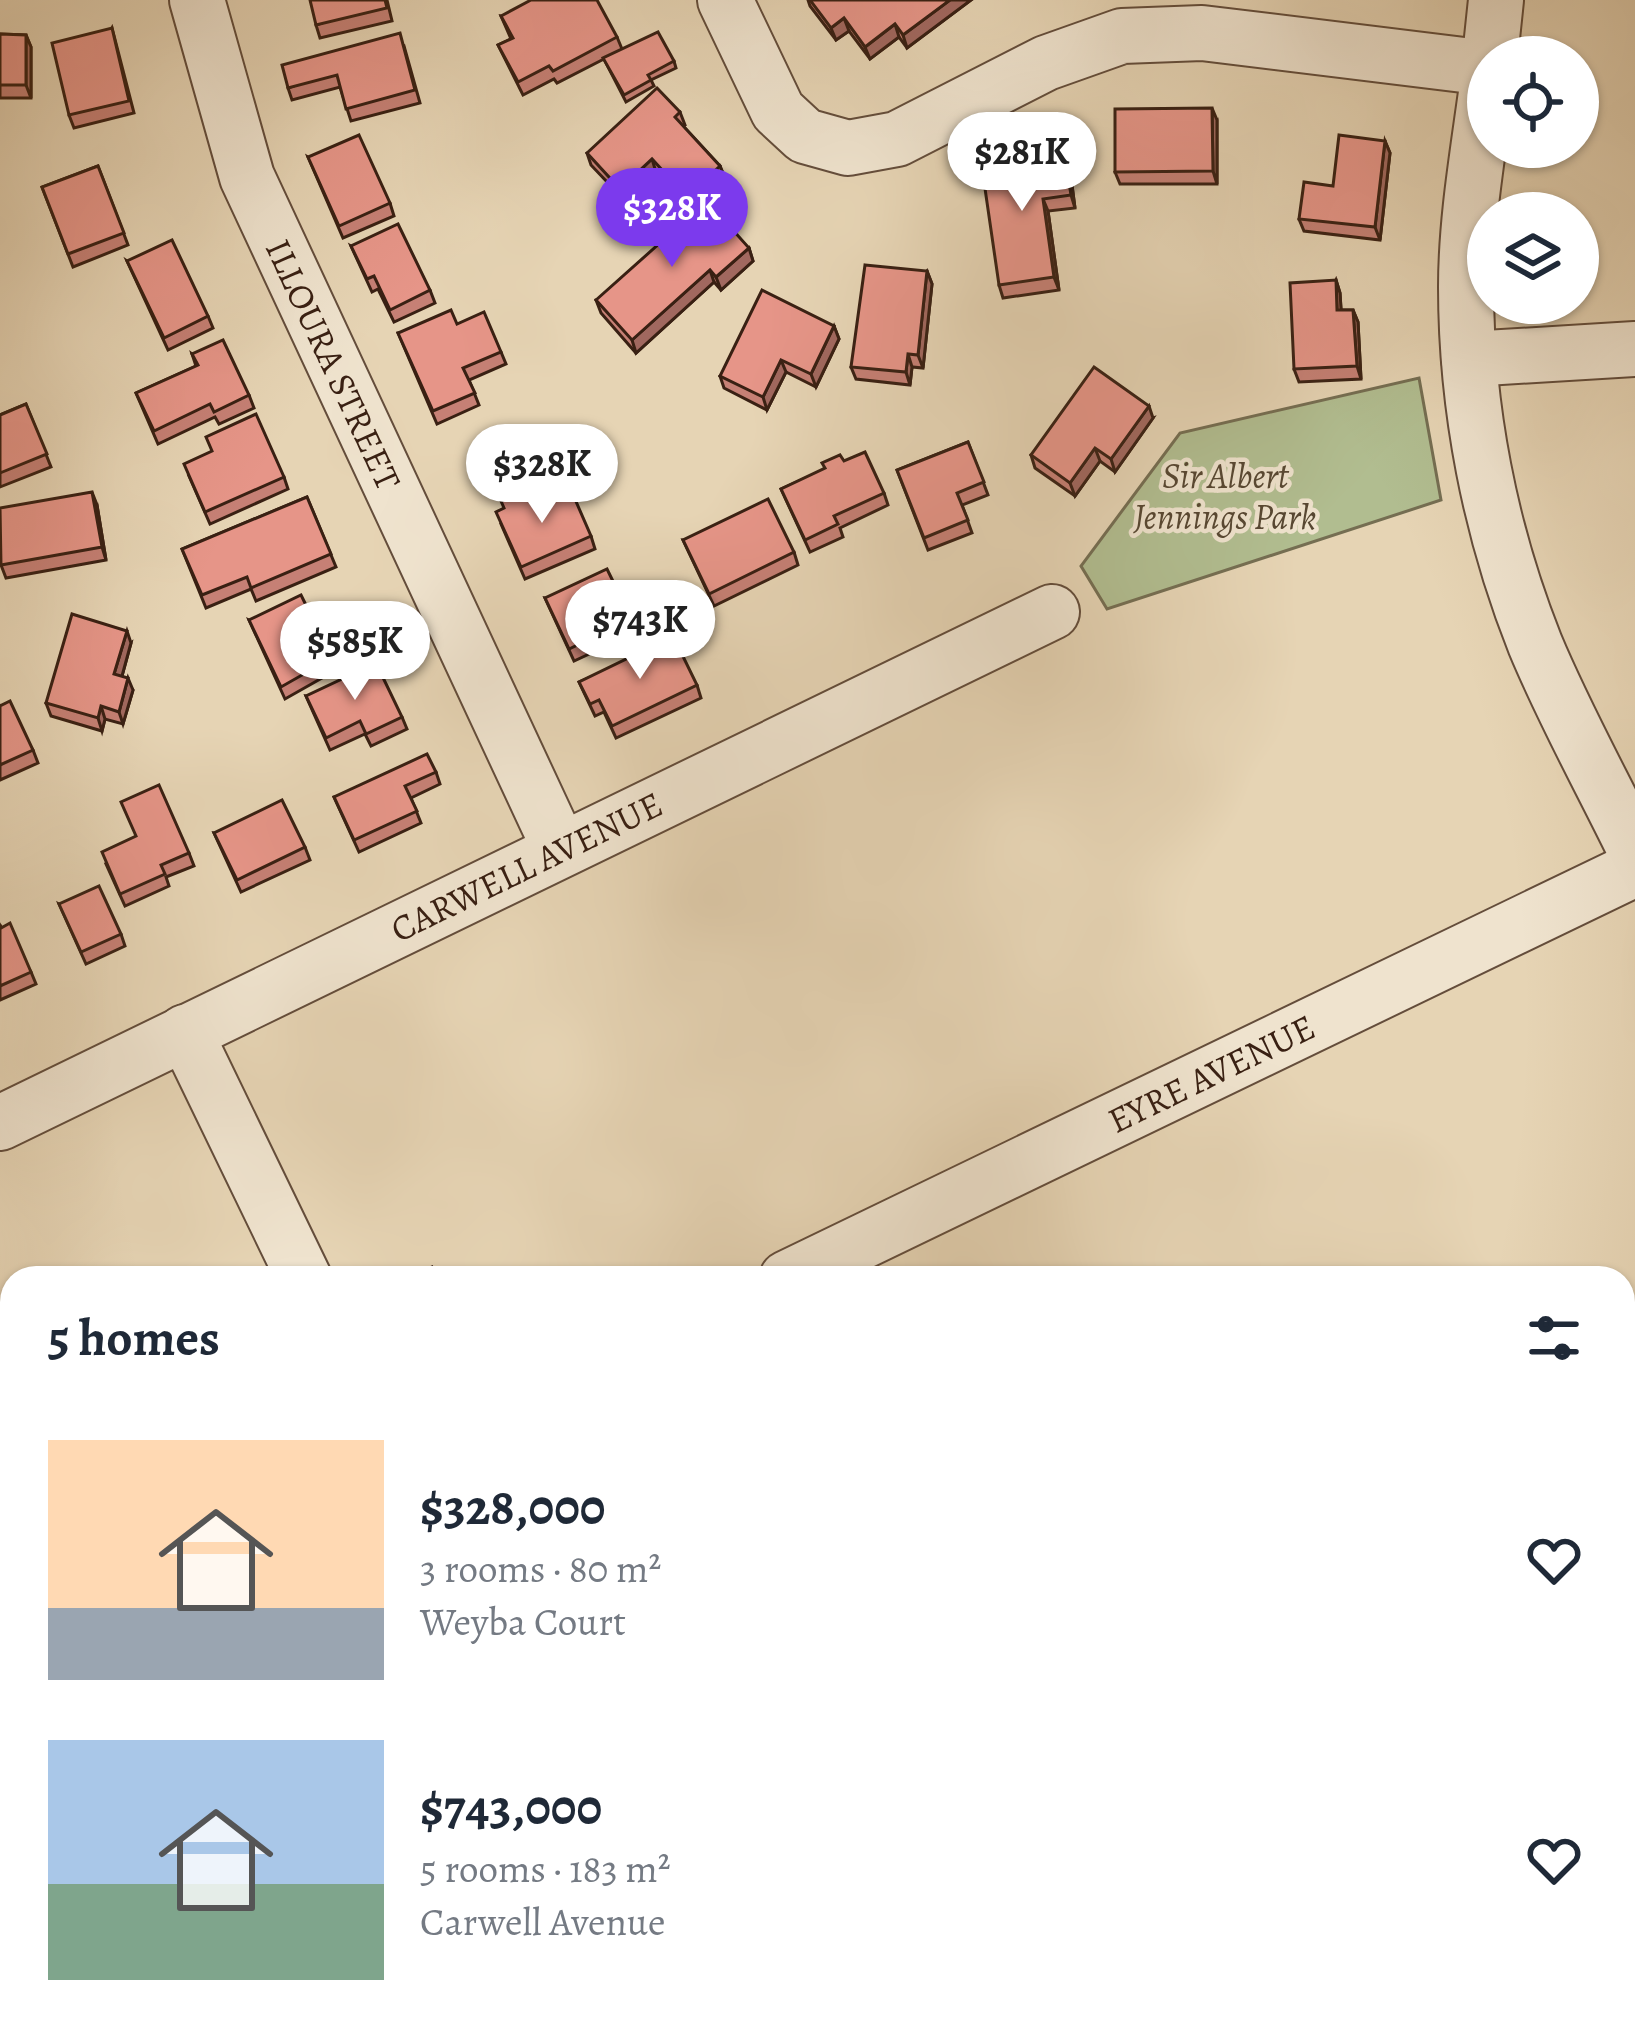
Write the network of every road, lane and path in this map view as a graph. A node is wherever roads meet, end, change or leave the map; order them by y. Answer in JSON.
{"nodes":[{"id":1,"x":197,"y":0,"type":"edge"},
{"id":2,"x":725,"y":0,"type":"edge"},
{"id":3,"x":1496,"y":0,"type":"edge"},
{"id":4,"x":1492,"y":36,"type":"edge"},
{"id":5,"x":1467,"y":65,"type":"edge"},
{"id":6,"x":1477,"y":168,"type":"edge"},
{"id":7,"x":1635,"y":349,"type":"edge"},
{"id":8,"x":1468,"y":359,"type":"junction"},
{"id":9,"x":1052,"y":611,"type":"dead end"},
{"id":10,"x":560,"y":849,"type":"junction"},
{"id":11,"x":1635,"y":850,"type":"edge"},
{"id":12,"x":1635,"y":869,"type":"edge"},
{"id":13,"x":185,"y":1032,"type":"junction"},
{"id":14,"x":0,"y":1124,"type":"edge"},
{"id":15,"x":298,"y":1266,"type":"edge"},
{"id":16,"x":812,"y":1266,"type":"edge"}],
"edges":[{"from":1,"to":10,"type":"street","name":"ILLOURA STREET"},
{"from":2,"to":5,"type":"street"},
{"from":3,"to":4,"type":"street"},
{"from":6,"to":8,"type":"street"},
{"from":7,"to":8,"type":"street"},
{"from":8,"to":11,"type":"street"},
{"from":9,"to":10,"type":"street","name":"CARWELL AVENUE"},
{"from":10,"to":13,"type":"street","name":"CARWELL AVENUE"},
{"from":12,"to":16,"type":"street","name":"EYRE AVENUE"},
{"from":13,"to":14,"type":"street","name":"CARWELL AVENUE"},
{"from":13,"to":15,"type":"street"}]}
